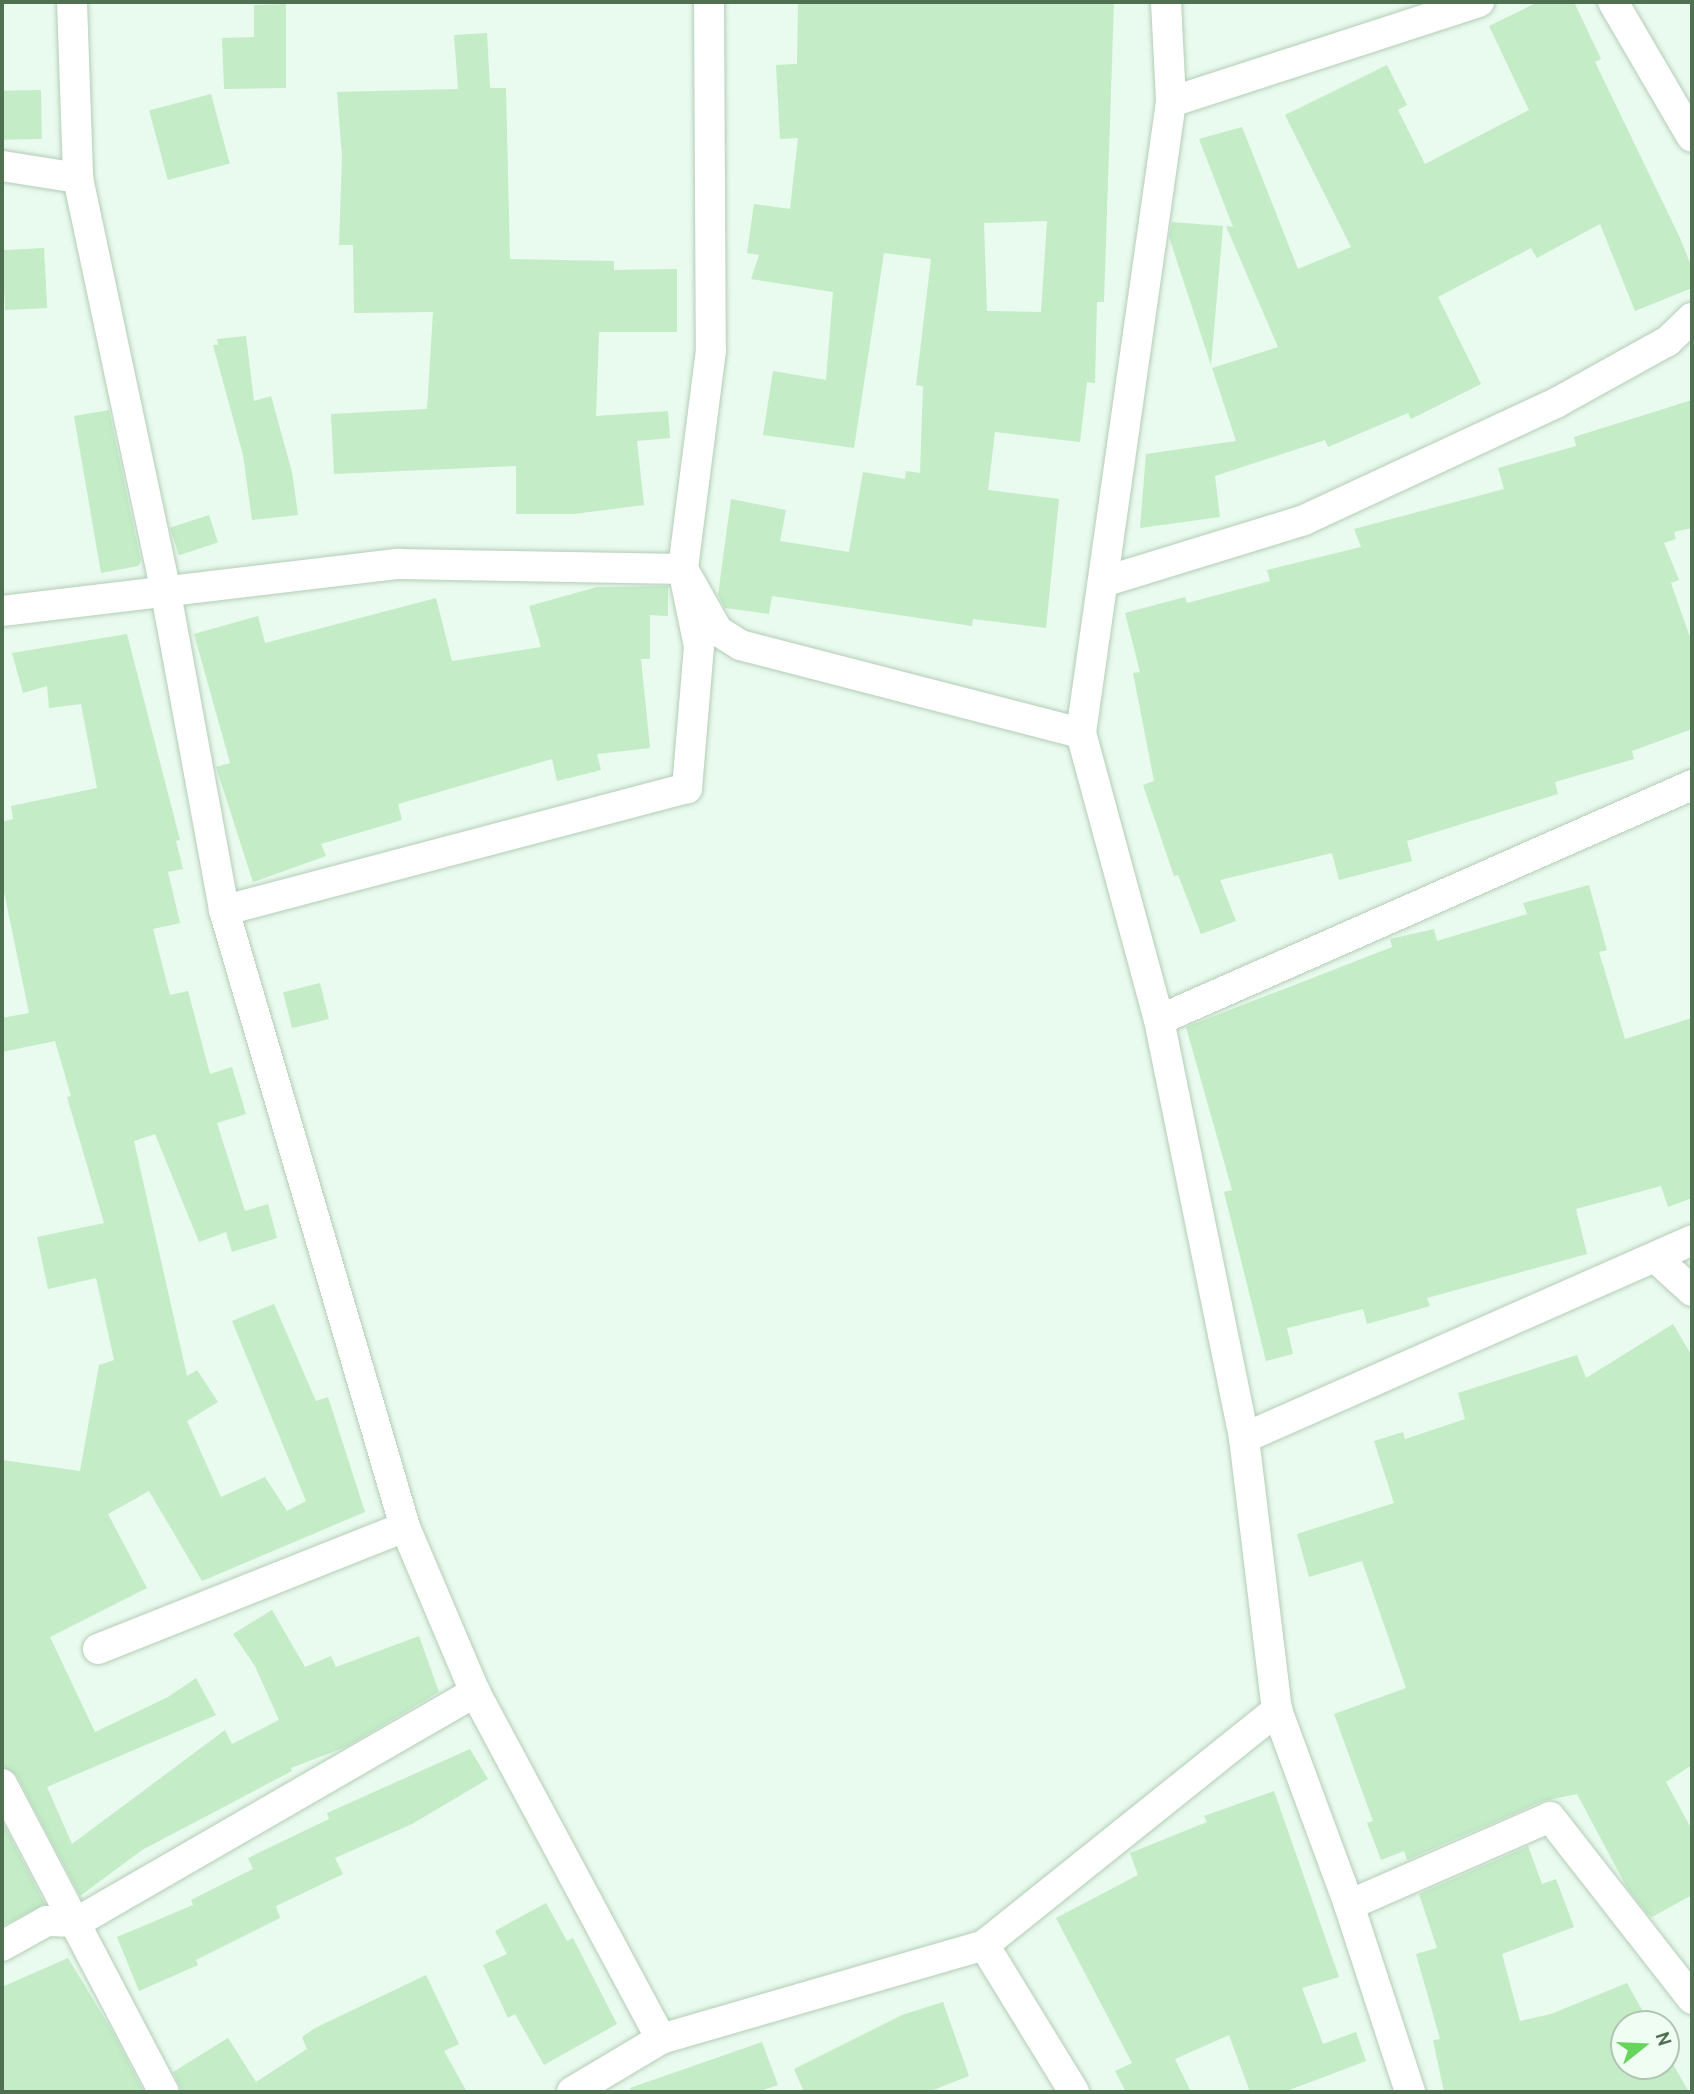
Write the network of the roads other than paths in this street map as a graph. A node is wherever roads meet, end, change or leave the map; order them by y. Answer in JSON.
{"nodes":[{"id":1,"x":72,"y":2,"type":"edge"},
{"id":2,"x":709,"y":2,"type":"edge"},
{"id":3,"x":1166,"y":2,"type":"edge"},
{"id":4,"x":1479,"y":2,"type":"edge"},
{"id":5,"x":1614,"y":2,"type":"edge"},
{"id":6,"x":1171,"y":102,"type":"junction"},
{"id":7,"x":1692,"y":137,"type":"edge"},
{"id":8,"x":2,"y":166,"type":"edge"},
{"id":9,"x":78,"y":178,"type":"junction"},
{"id":10,"x":1692,"y":318,"type":"edge"},
{"id":11,"x":683,"y":569,"type":"junction"},
{"id":12,"x":1102,"y":582,"type":"junction"},
{"id":13,"x":164,"y":589,"type":"junction"},
{"id":14,"x":2,"y":611,"type":"edge"},
{"id":15,"x":1081,"y":733,"type":"junction"},
{"id":16,"x":1692,"y":785,"type":"edge"},
{"id":17,"x":224,"y":909,"type":"junction"},
{"id":18,"x":1159,"y":1020,"type":"junction"},
{"id":19,"x":1692,"y":1240,"type":"edge"},
{"id":20,"x":1657,"y":1259,"type":"junction"},
{"id":21,"x":1692,"y":1291,"type":"edge"},
{"id":22,"x":1244,"y":1438,"type":"junction"},
{"id":23,"x":405,"y":1527,"type":"junction"},
{"id":24,"x":98,"y":1649,"type":"dead end"},
{"id":25,"x":475,"y":1692,"type":"junction"},
{"id":26,"x":1276,"y":1710,"type":"junction"},
{"id":27,"x":2,"y":1784,"type":"edge"},
{"id":28,"x":1349,"y":1906,"type":"junction"},
{"id":29,"x":77,"y":1922,"type":"junction"},
{"id":30,"x":984,"y":1945,"type":"junction"},
{"id":31,"x":2,"y":1946,"type":"edge"},
{"id":32,"x":1692,"y":1999,"type":"edge"},
{"id":33,"x":662,"y":2039,"type":"junction"},
{"id":34,"x":164,"y":2092,"type":"edge"},
{"id":35,"x":572,"y":2092,"type":"edge"},
{"id":36,"x":1074,"y":2092,"type":"edge"},
{"id":37,"x":1410,"y":2092,"type":"edge"}],
"edges":[{"from":1,"to":9,"type":"street"},
{"from":2,"to":11,"type":"street"},
{"from":3,"to":6,"type":"street"},
{"from":4,"to":6,"type":"street"},
{"from":5,"to":7,"type":"street"},
{"from":6,"to":12,"type":"street"},
{"from":8,"to":9,"type":"street"},
{"from":9,"to":13,"type":"street"},
{"from":10,"to":12,"type":"street"},
{"from":11,"to":13,"type":"street"},
{"from":11,"to":15,"type":"street"},
{"from":11,"to":17,"type":"street"},
{"from":12,"to":15,"type":"street"},
{"from":13,"to":14,"type":"street"},
{"from":13,"to":17,"type":"street"},
{"from":15,"to":18,"type":"street"},
{"from":16,"to":18,"type":"street"},
{"from":17,"to":23,"type":"street"},
{"from":18,"to":22,"type":"street"},
{"from":19,"to":20,"type":"street"},
{"from":20,"to":21,"type":"street"},
{"from":20,"to":22,"type":"street"},
{"from":22,"to":26,"type":"street"},
{"from":23,"to":24,"type":"street"},
{"from":23,"to":25,"type":"street"},
{"from":25,"to":29,"type":"street"},
{"from":25,"to":33,"type":"street"},
{"from":26,"to":28,"type":"street"},
{"from":26,"to":30,"type":"street"},
{"from":27,"to":29,"type":"street"},
{"from":28,"to":32,"type":"street"},
{"from":28,"to":37,"type":"street"},
{"from":29,"to":31,"type":"street"},
{"from":29,"to":34,"type":"street"},
{"from":30,"to":33,"type":"street"},
{"from":30,"to":36,"type":"street"},
{"from":33,"to":35,"type":"street"}]}
